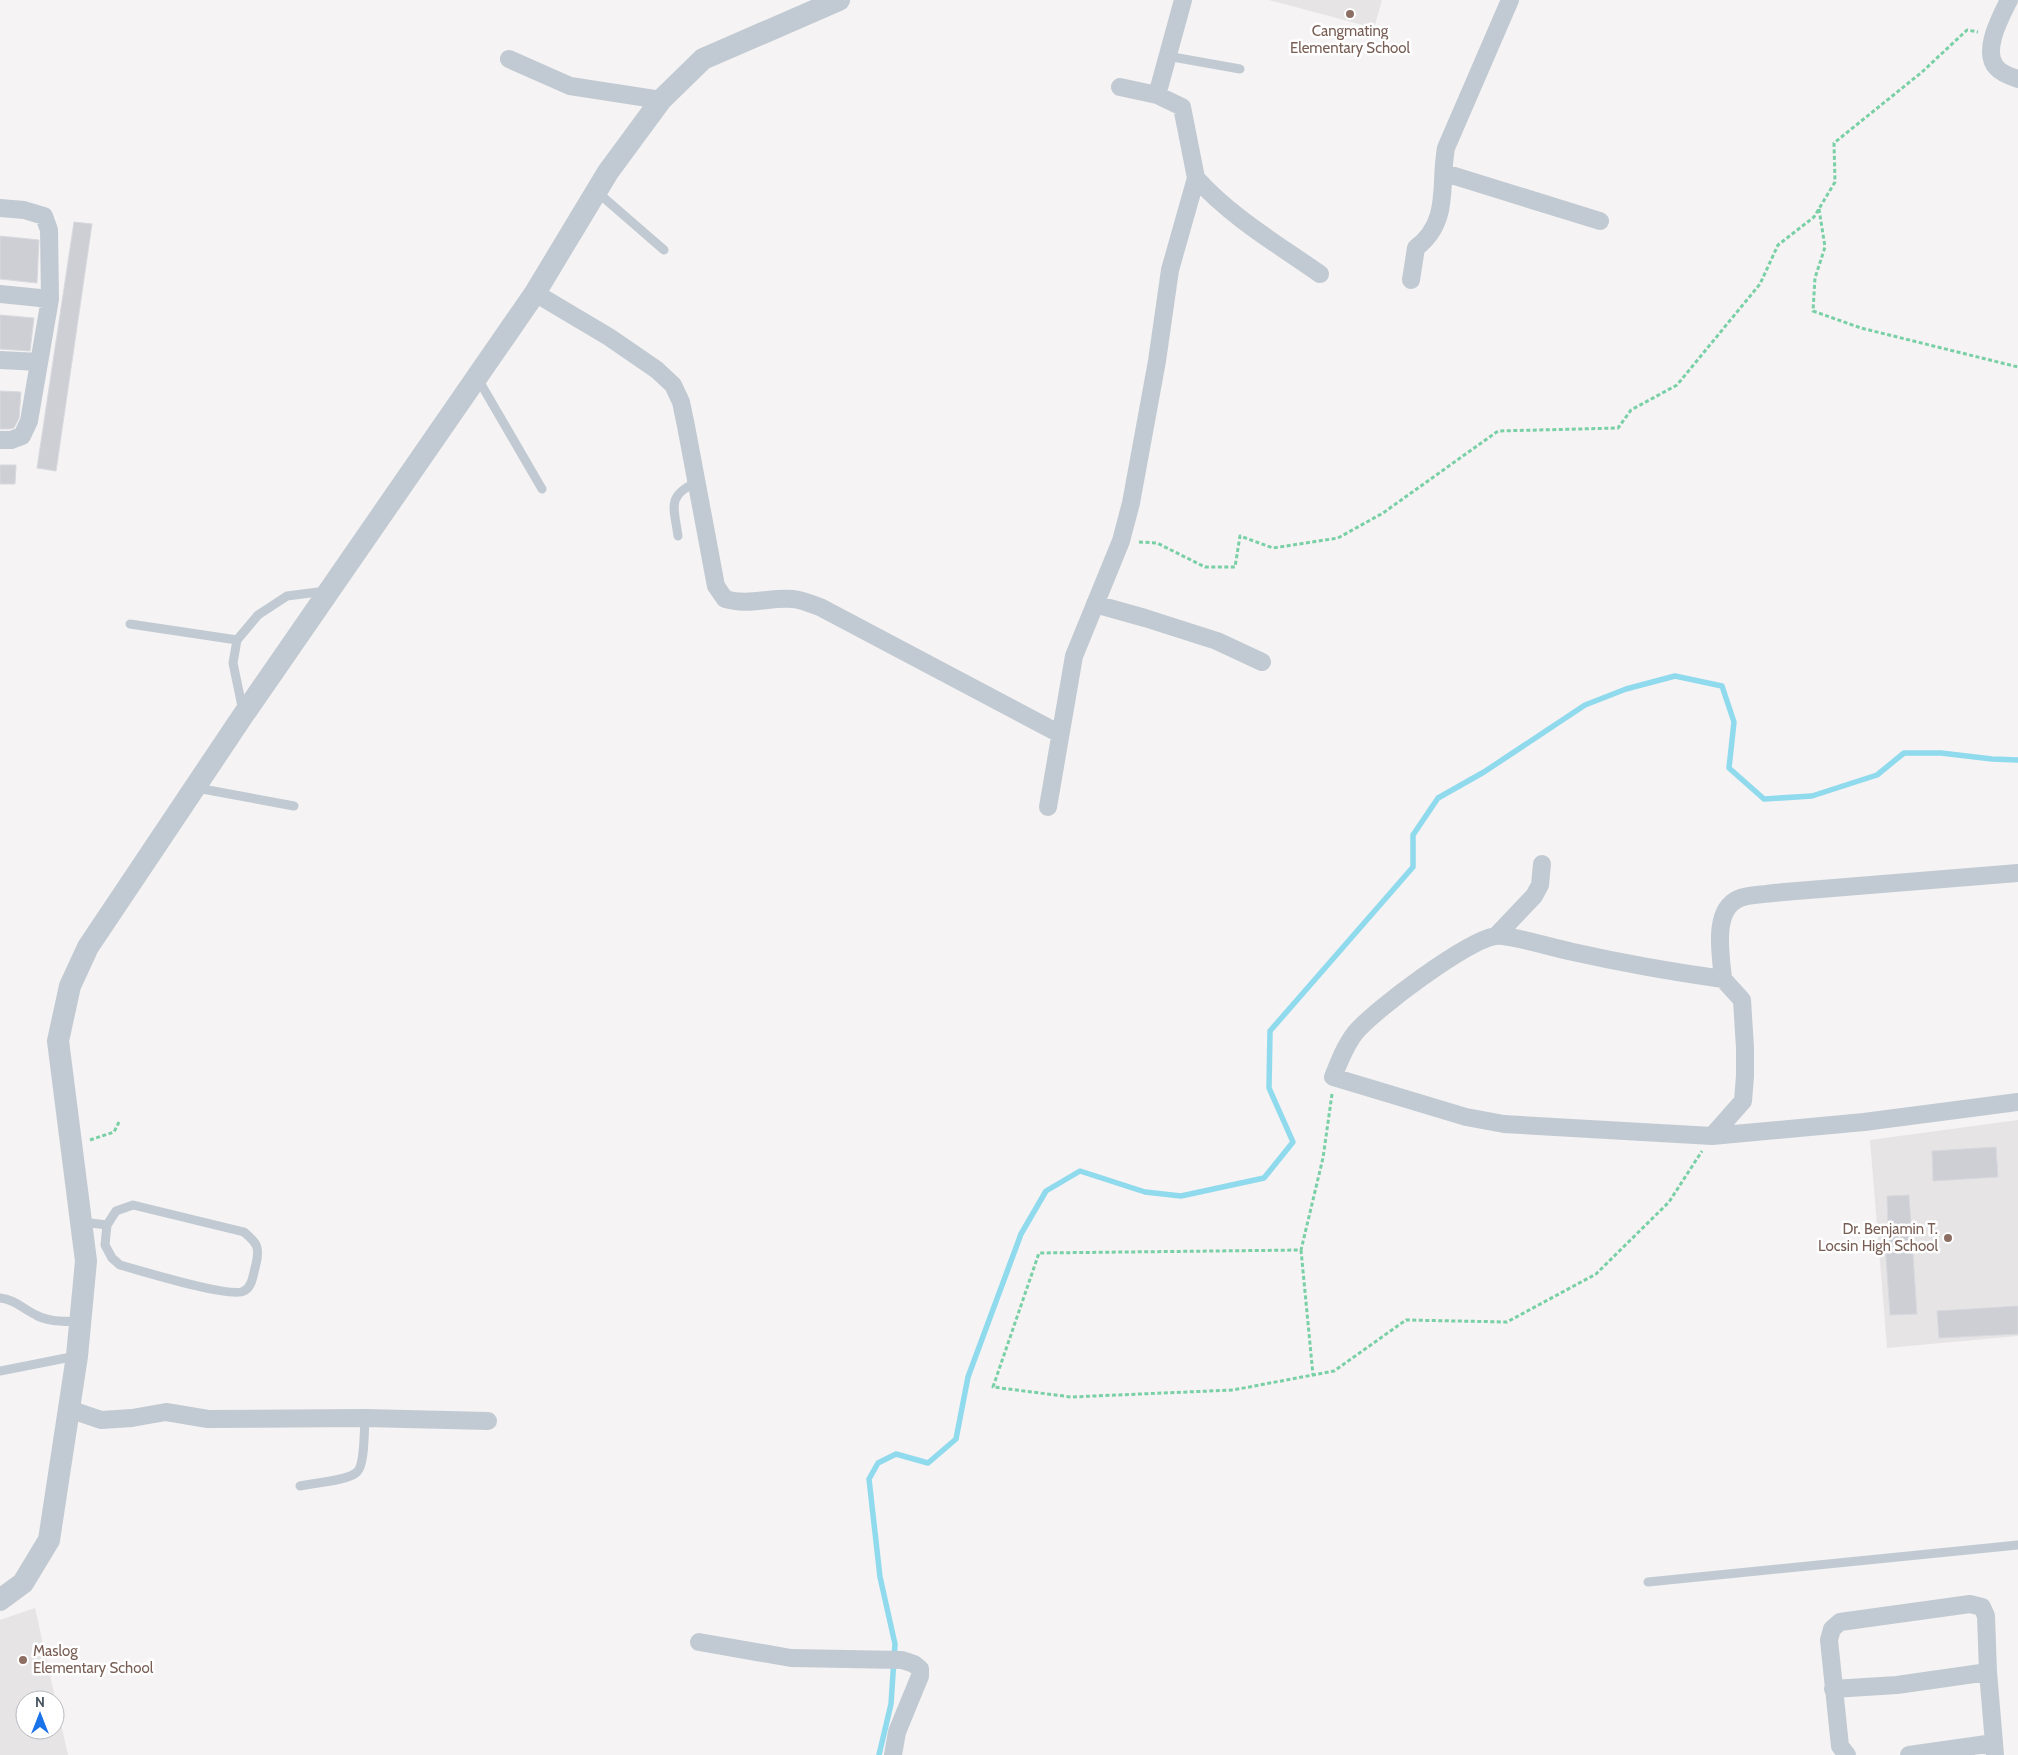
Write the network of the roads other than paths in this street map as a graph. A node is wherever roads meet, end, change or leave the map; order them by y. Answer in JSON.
{"nodes":[{"id":1,"x":839,"y":0,"type":"edge"},
{"id":2,"x":1183,"y":0,"type":"edge"},
{"id":3,"x":1510,"y":0,"type":"edge"},
{"id":4,"x":2009,"y":0,"type":"edge"},
{"id":5,"x":1168,"y":56,"type":"junction"},
{"id":6,"x":509,"y":59,"type":"dead end"},
{"id":7,"x":1240,"y":69,"type":"dead end"},
{"id":8,"x":2018,"y":79,"type":"edge"},
{"id":9,"x":1120,"y":87,"type":"dead end"},
{"id":10,"x":1157,"y":95,"type":"junction"},
{"id":11,"x":662,"y":100,"type":"junction"},
{"id":12,"x":1445,"y":173,"type":"junction"},
{"id":13,"x":1196,"y":178,"type":"junction"},
{"id":14,"x":596,"y":190,"type":"junction"},
{"id":15,"x":0,"y":208,"type":"edge"},
{"id":16,"x":1600,"y":221,"type":"dead end"},
{"id":17,"x":664,"y":250,"type":"dead end"},
{"id":18,"x":1320,"y":274,"type":"dead end"},
{"id":19,"x":1411,"y":280,"type":"dead end"},
{"id":20,"x":535,"y":293,"type":"junction"},
{"id":21,"x":0,"y":294,"type":"edge"},
{"id":22,"x":50,"y":299,"type":"junction"},
{"id":23,"x":0,"y":360,"type":"edge"},
{"id":24,"x":39,"y":362,"type":"junction"},
{"id":25,"x":477,"y":377,"type":"junction"},
{"id":26,"x":0,"y":440,"type":"edge"},
{"id":27,"x":697,"y":482,"type":"junction"},
{"id":28,"x":542,"y":489,"type":"dead end"},
{"id":29,"x":678,"y":536,"type":"dead end"},
{"id":30,"x":329,"y":590,"type":"junction"},
{"id":31,"x":1095,"y":604,"type":"junction"},
{"id":32,"x":130,"y":624,"type":"dead end"},
{"id":33,"x":237,"y":640,"type":"junction"},
{"id":34,"x":1262,"y":662,"type":"dead end"},
{"id":35,"x":244,"y":714,"type":"junction"},
{"id":36,"x":1060,"y":734,"type":"junction"},
{"id":37,"x":194,"y":788,"type":"junction"},
{"id":38,"x":294,"y":806,"type":"dead end"},
{"id":39,"x":1048,"y":807,"type":"dead end"},
{"id":40,"x":1542,"y":864,"type":"dead end"},
{"id":41,"x":2018,"y":874,"type":"edge"},
{"id":42,"x":1496,"y":936,"type":"junction"},
{"id":43,"x":1723,"y":978,"type":"junction"},
{"id":44,"x":2018,"y":1102,"type":"edge"},
{"id":45,"x":1712,"y":1136,"type":"junction"},
{"id":46,"x":82,"y":1222,"type":"junction"},
{"id":47,"x":107,"y":1224,"type":"junction"},
{"id":48,"x":0,"y":1298,"type":"edge"},
{"id":49,"x":80,"y":1322,"type":"junction"},
{"id":50,"x":77,"y":1356,"type":"junction"},
{"id":51,"x":0,"y":1371,"type":"edge"},
{"id":52,"x":69,"y":1409,"type":"junction"},
{"id":53,"x":365,"y":1418,"type":"junction"},
{"id":54,"x":488,"y":1421,"type":"dead end"},
{"id":55,"x":300,"y":1486,"type":"dead end"},
{"id":56,"x":2018,"y":1545,"type":"edge"},
{"id":57,"x":1648,"y":1582,"type":"dead end"},
{"id":58,"x":0,"y":1600,"type":"edge"},
{"id":59,"x":699,"y":1642,"type":"dead end"},
{"id":60,"x":1988,"y":1672,"type":"junction"},
{"id":61,"x":1833,"y":1689,"type":"junction"},
{"id":62,"x":1995,"y":1749,"type":"edge"},
{"id":63,"x":893,"y":1755,"type":"edge"},
{"id":64,"x":1848,"y":1755,"type":"edge"},
{"id":65,"x":1909,"y":1755,"type":"edge"}],
"edges":[{"from":1,"to":11,"type":"street"},
{"from":2,"to":5,"type":"street"},
{"from":3,"to":12,"type":"street"},
{"from":4,"to":8,"type":"street"},
{"from":5,"to":7,"type":"lane"},
{"from":5,"to":10,"type":"street"},
{"from":6,"to":11,"type":"street"},
{"from":9,"to":10,"type":"street"},
{"from":10,"to":13,"type":"street"},
{"from":11,"to":14,"type":"street"},
{"from":12,"to":16,"type":"street"},
{"from":12,"to":19,"type":"street"},
{"from":13,"to":18,"type":"street"},
{"from":13,"to":31,"type":"street"},
{"from":14,"to":17,"type":"lane"},
{"from":14,"to":20,"type":"street"},
{"from":15,"to":22,"type":"street"},
{"from":20,"to":25,"type":"street"},
{"from":20,"to":27,"type":"street"},
{"from":21,"to":22,"type":"street"},
{"from":22,"to":24,"type":"street"},
{"from":23,"to":24,"type":"street"},
{"from":24,"to":26,"type":"street"},
{"from":25,"to":28,"type":"lane"},
{"from":25,"to":30,"type":"street"},
{"from":27,"to":29,"type":"lane"},
{"from":27,"to":36,"type":"street"},
{"from":30,"to":33,"type":"lane"},
{"from":30,"to":35,"type":"street"},
{"from":31,"to":34,"type":"street"},
{"from":31,"to":36,"type":"street"},
{"from":32,"to":33,"type":"lane"},
{"from":33,"to":35,"type":"lane"},
{"from":35,"to":37,"type":"street"},
{"from":36,"to":39,"type":"street"},
{"from":37,"to":38,"type":"lane"},
{"from":37,"to":46,"type":"street"},
{"from":40,"to":42,"type":"street"},
{"from":41,"to":43,"type":"street"},
{"from":42,"to":43,"type":"street"},
{"from":42,"to":45,"type":"street"},
{"from":43,"to":45,"type":"street"},
{"from":44,"to":45,"type":"street"},
{"from":46,"to":47,"type":"lane"},
{"from":46,"to":49,"type":"street"},
{"from":47,"to":47,"type":"lane"},
{"from":48,"to":49,"type":"lane"},
{"from":49,"to":50,"type":"street"},
{"from":50,"to":51,"type":"lane"},
{"from":50,"to":52,"type":"street"},
{"from":52,"to":53,"type":"street"},
{"from":52,"to":58,"type":"street"},
{"from":53,"to":54,"type":"street"},
{"from":53,"to":55,"type":"lane"},
{"from":56,"to":57,"type":"lane"},
{"from":59,"to":63,"type":"street"},
{"from":60,"to":61,"type":"street"},
{"from":60,"to":61,"type":"street"},
{"from":60,"to":62,"type":"street"},
{"from":61,"to":64,"type":"street"},
{"from":62,"to":65,"type":"street"}]}
